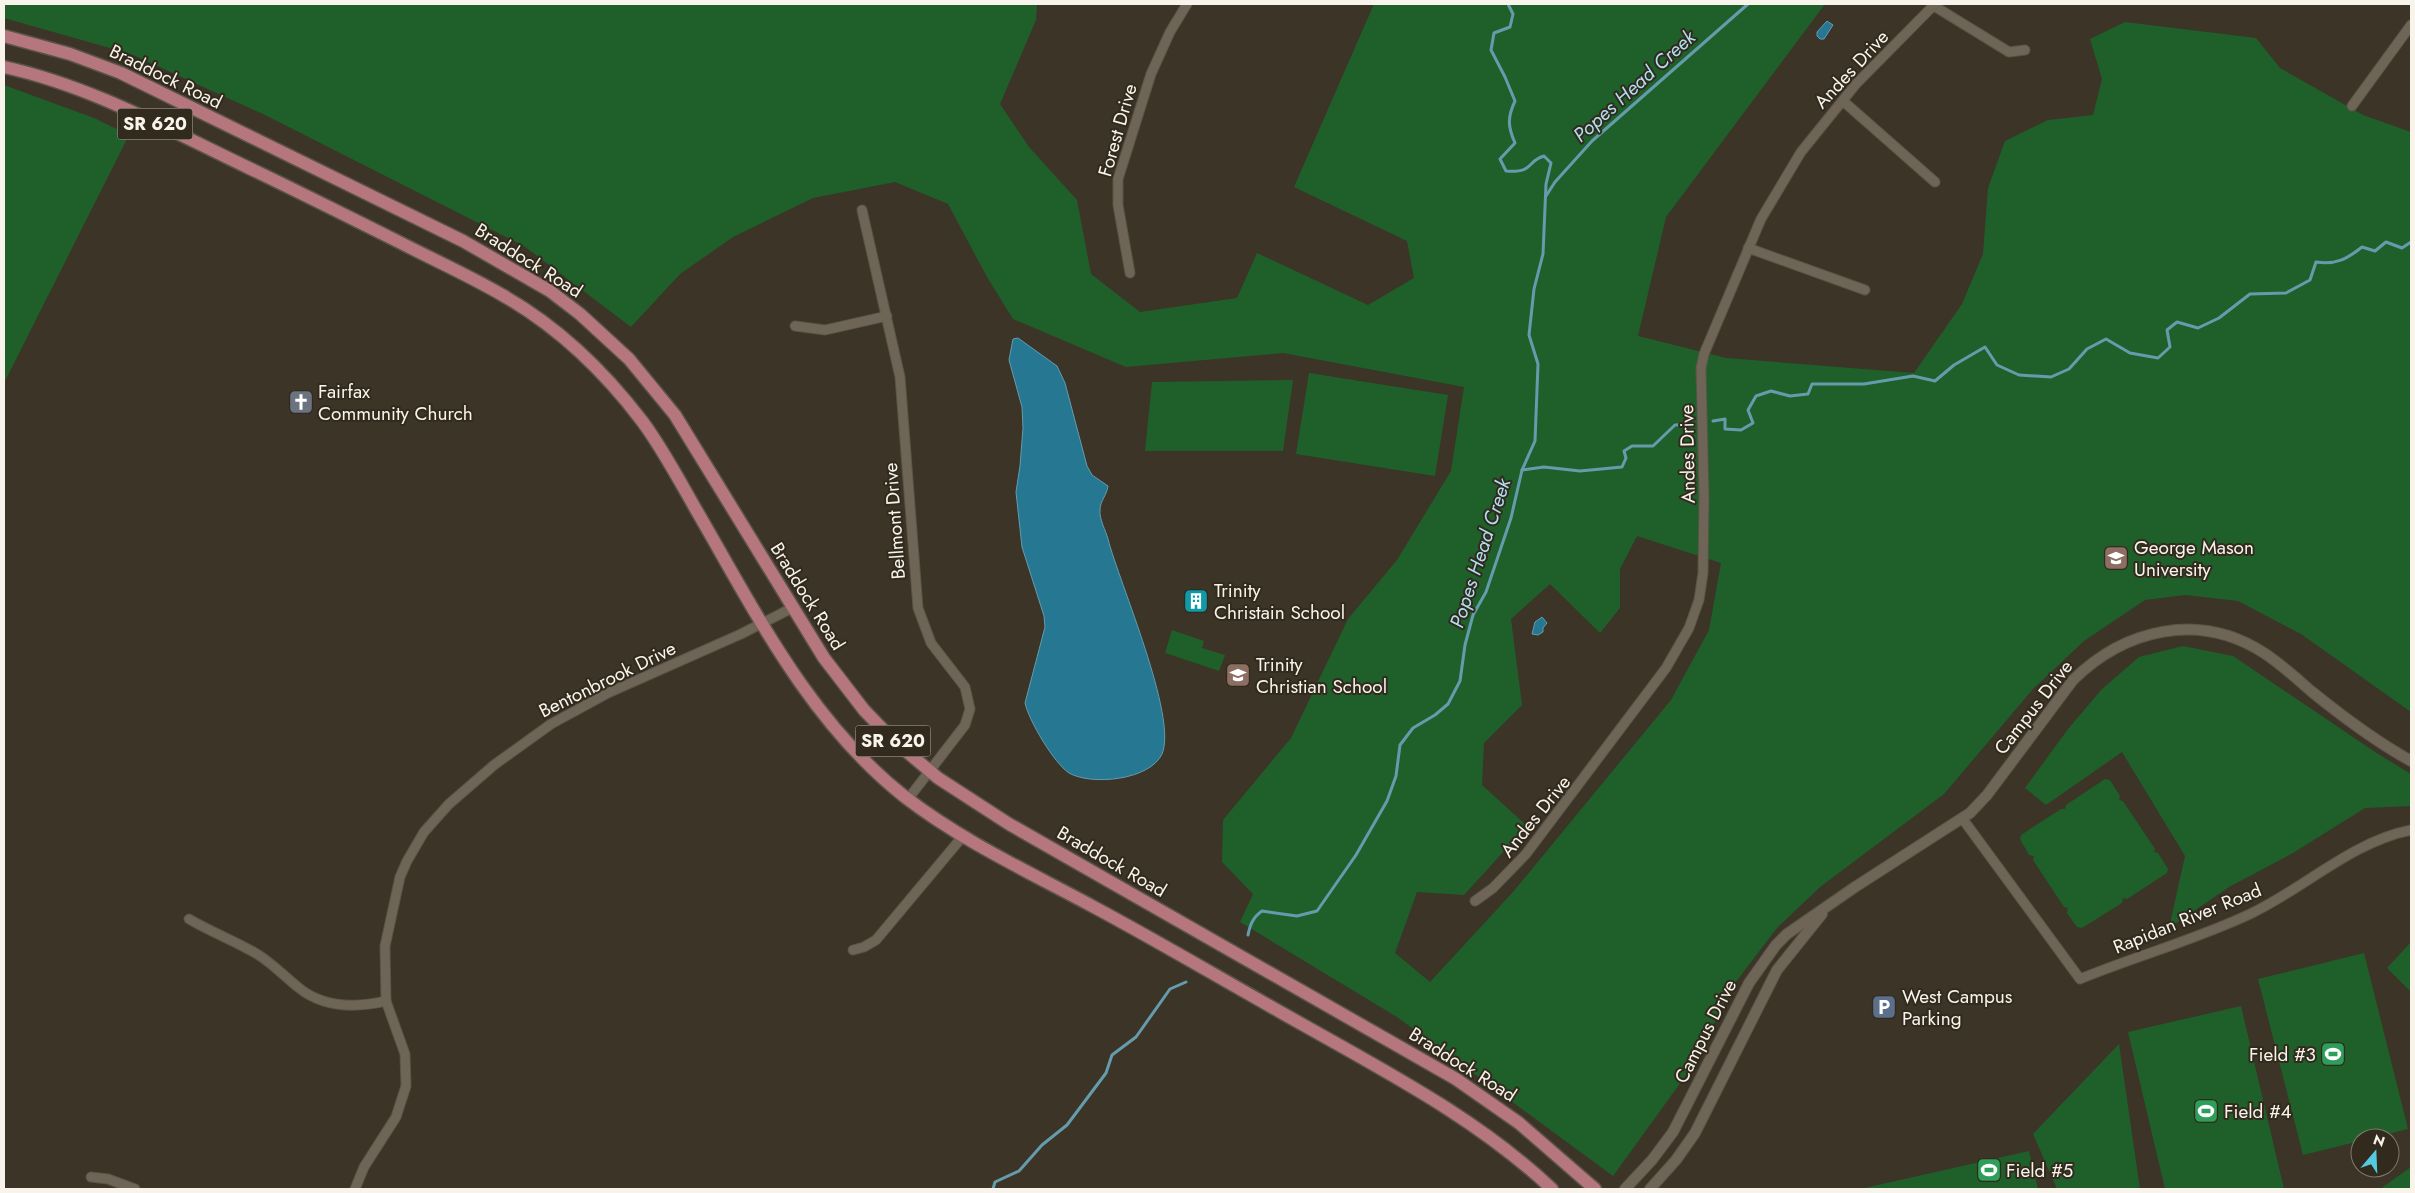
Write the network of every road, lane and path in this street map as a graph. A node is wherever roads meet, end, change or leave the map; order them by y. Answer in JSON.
{"nodes":[{"id":1,"x":1187,"y":4,"type":"edge"},
{"id":2,"x":1934,"y":5,"type":"edge"},
{"id":3,"x":2411,"y":25,"type":"edge"},
{"id":4,"x":4,"y":36,"type":"edge"},
{"id":5,"x":2025,"y":50,"type":"dead end"},
{"id":6,"x":4,"y":68,"type":"edge"},
{"id":7,"x":1843,"y":101,"type":"junction"},
{"id":8,"x":2352,"y":106,"type":"dead end"},
{"id":9,"x":1935,"y":182,"type":"dead end"},
{"id":10,"x":862,"y":210,"type":"dead end"},
{"id":11,"x":1748,"y":248,"type":"junction"},
{"id":12,"x":1130,"y":273,"type":"dead end"},
{"id":13,"x":1866,"y":290,"type":"dead end"},
{"id":14,"x":886,"y":316,"type":"junction"},
{"id":15,"x":795,"y":326,"type":"dead end"},
{"id":16,"x":794,"y":607,"type":"junction"},
{"id":17,"x":761,"y":622,"type":"junction"},
{"id":18,"x":2411,"y":761,"type":"edge"},
{"id":19,"x":930,"y":772,"type":"junction"},
{"id":20,"x":908,"y":799,"type":"junction"},
{"id":21,"x":1962,"y":818,"type":"junction"},
{"id":22,"x":2411,"y":830,"type":"edge"},
{"id":23,"x":962,"y":836,"type":"junction"},
{"id":24,"x":1475,"y":901,"type":"dead end"},
{"id":25,"x":1832,"y":903,"type":"junction"},
{"id":26,"x":189,"y":919,"type":"dead end"},
{"id":27,"x":853,"y":950,"type":"dead end"},
{"id":28,"x":386,"y":1001,"type":"junction"},
{"id":29,"x":92,"y":1177,"type":"dead end"},
{"id":30,"x":135,"y":1189,"type":"edge"},
{"id":31,"x":355,"y":1189,"type":"edge"},
{"id":32,"x":1552,"y":1189,"type":"edge"},
{"id":33,"x":1595,"y":1189,"type":"edge"},
{"id":34,"x":1625,"y":1189,"type":"edge"},
{"id":35,"x":1650,"y":1189,"type":"edge"}],
"edges":[{"from":1,"to":12,"type":"street","name":"Forest Drive"},
{"from":2,"to":5,"type":"street"},
{"from":2,"to":7,"type":"street","name":"Andes Drive"},
{"from":3,"to":8,"type":"street"},
{"from":4,"to":16,"type":"main road","name":"Braddock Road","number":"SR 620"},
{"from":6,"to":17,"type":"main road","number":"SR 620"},
{"from":7,"to":9,"type":"street"},
{"from":7,"to":11,"type":"street","name":"Andes Drive"},
{"from":10,"to":14,"type":"street","name":"Bellmont Drive"},
{"from":11,"to":13,"type":"street"},
{"from":11,"to":24,"type":"street","name":"Andes Drive"},
{"from":14,"to":15,"type":"street"},
{"from":14,"to":19,"type":"street","name":"Bellmont Drive"},
{"from":16,"to":17,"type":"street","name":"Bentonbrook Drive"},
{"from":16,"to":19,"type":"main road","name":"Braddock Road","number":"SR 620"},
{"from":17,"to":20,"type":"main road","number":"SR 620"},
{"from":17,"to":28,"type":"street","name":"Bentonbrook Drive"},
{"from":18,"to":21,"type":"street","name":"Campus Drive"},
{"from":19,"to":20,"type":"street","name":"Bellmont Drive"},
{"from":19,"to":33,"type":"main road","name":"Braddock Road","number":"SR 620"},
{"from":20,"to":23,"type":"main road","number":"SR 620"},
{"from":21,"to":22,"type":"street","name":"Rapidan River Road"},
{"from":21,"to":25,"type":"street","name":"Campus Drive"},
{"from":23,"to":27,"type":"street"},
{"from":23,"to":32,"type":"main road","number":"SR 620"},
{"from":25,"to":34,"type":"street","name":"Campus Drive"},
{"from":25,"to":35,"type":"street","name":"Campus Drive"},
{"from":26,"to":28,"type":"street"},
{"from":28,"to":31,"type":"street","name":"Bentonbrook Drive"},
{"from":29,"to":30,"type":"street"}]}
